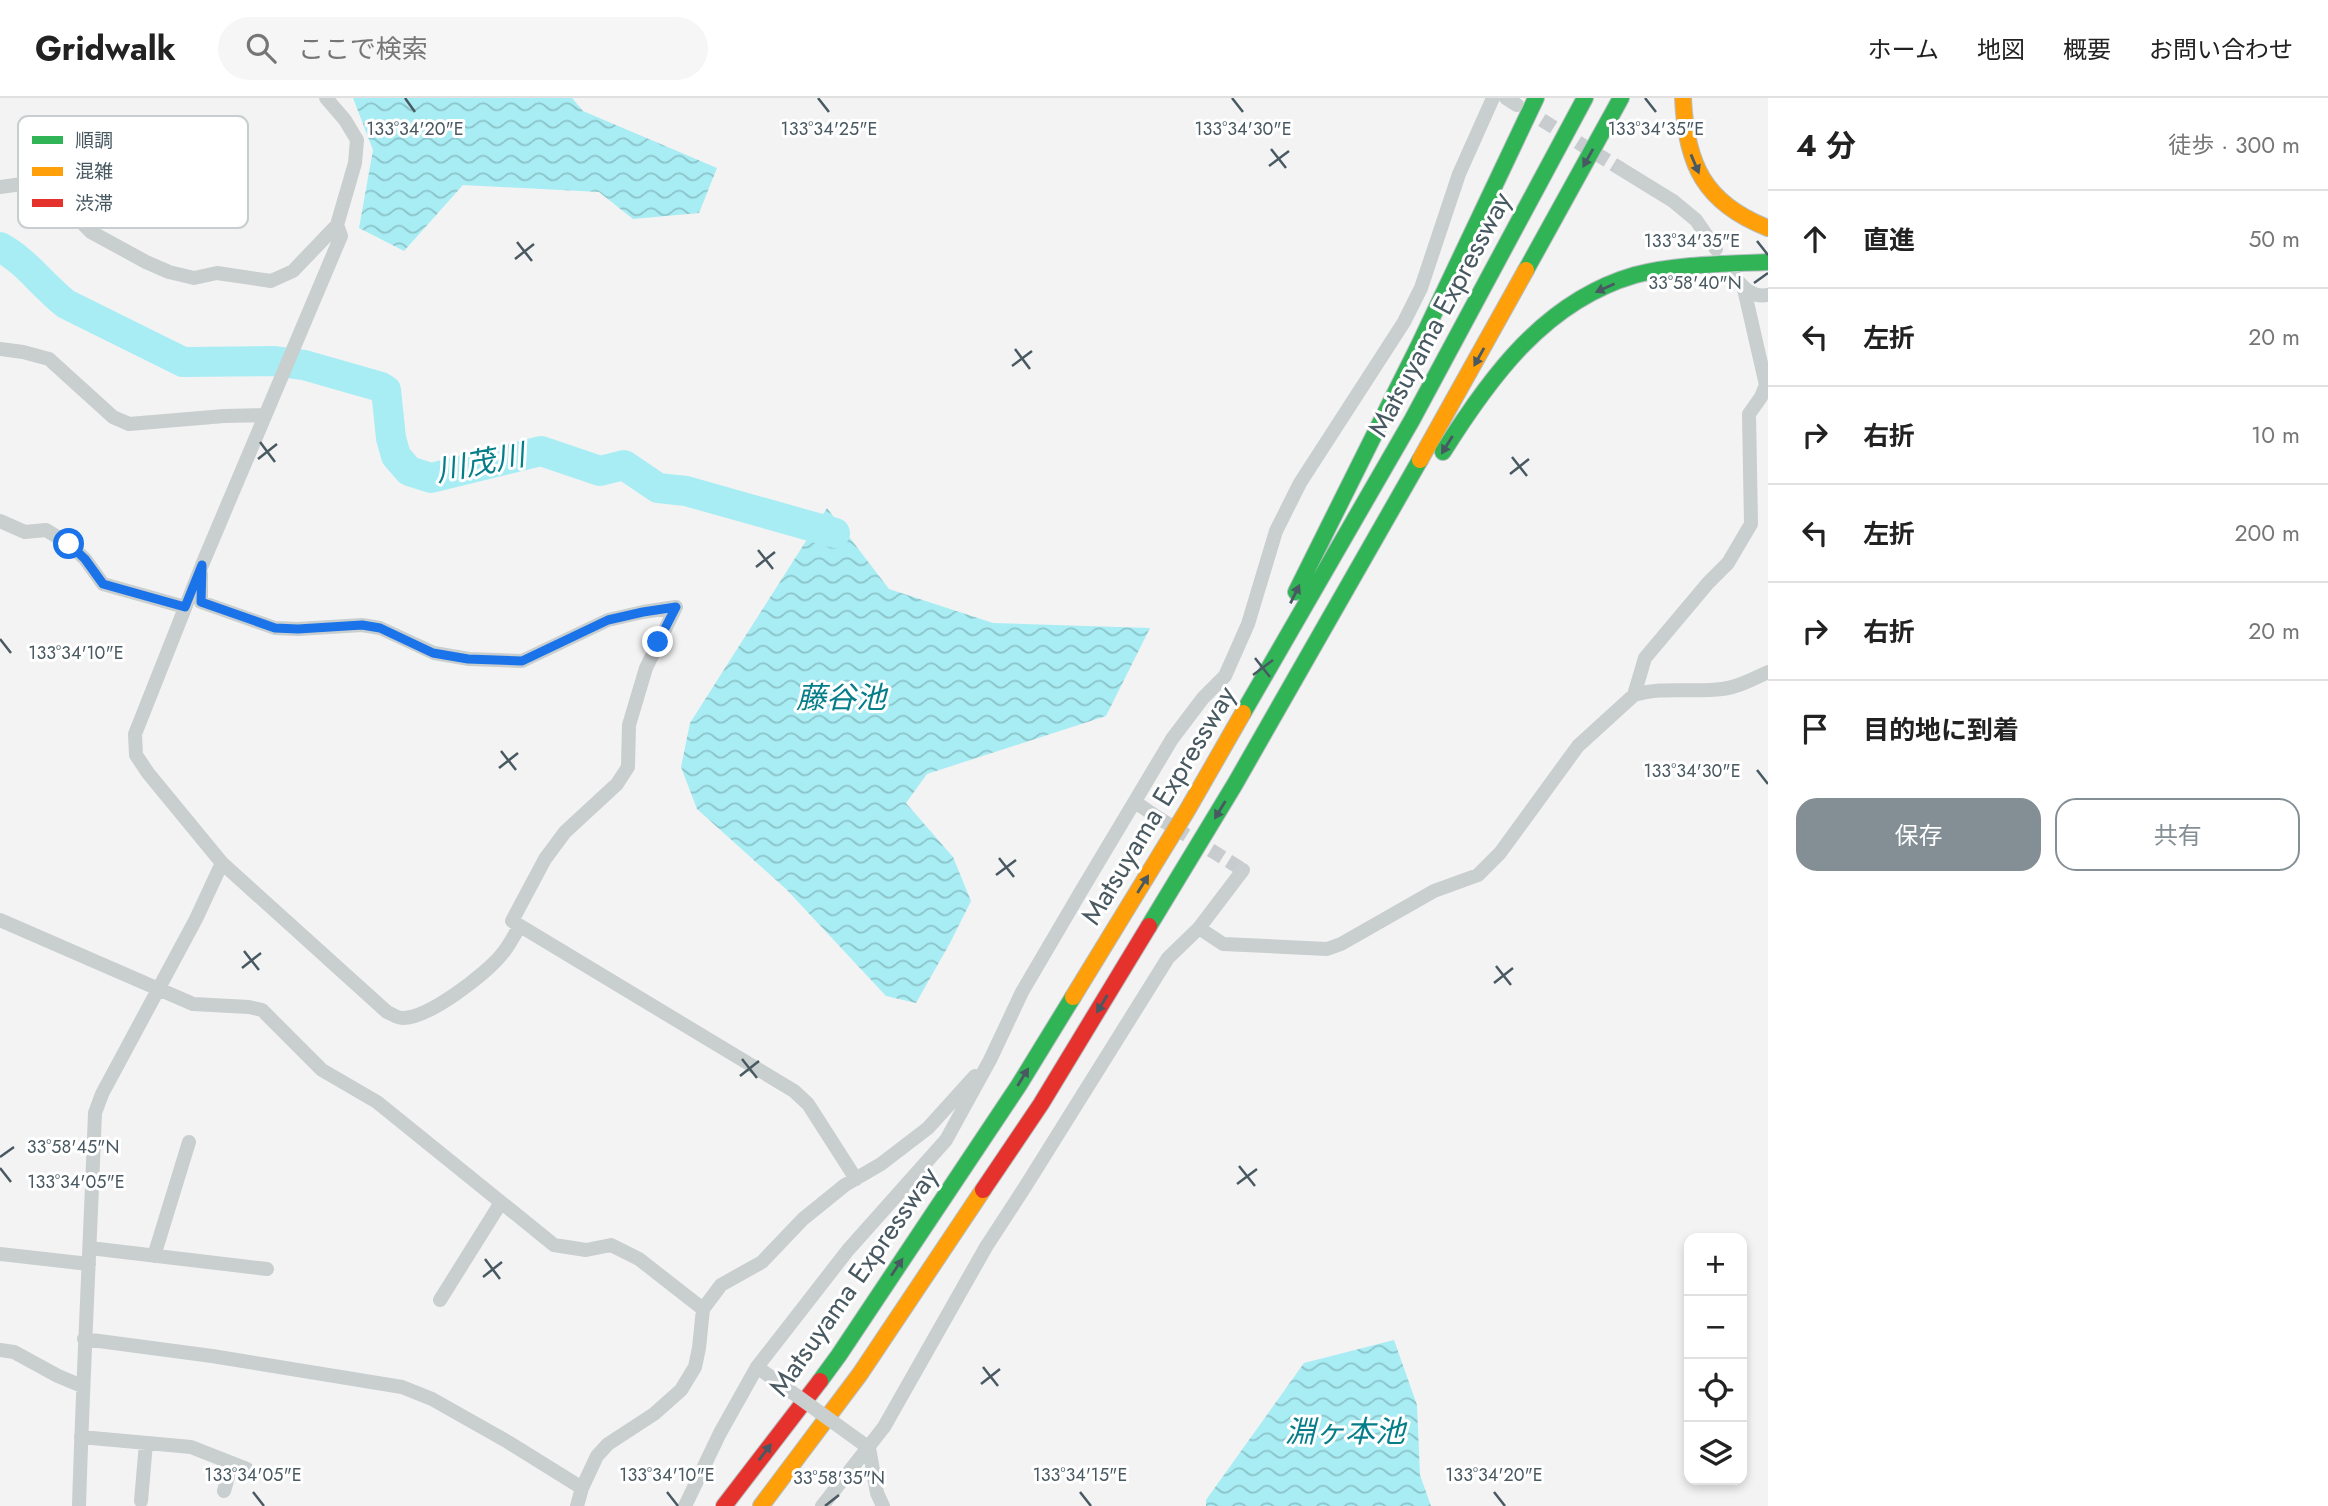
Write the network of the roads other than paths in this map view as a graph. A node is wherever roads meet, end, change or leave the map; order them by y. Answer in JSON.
{"nodes":[{"id":1,"x":327,"y":98,"type":"edge"},
{"id":2,"x":1493,"y":98,"type":"edge"},
{"id":3,"x":1536,"y":98,"type":"edge"},
{"id":4,"x":1585,"y":98,"type":"edge"},
{"id":5,"x":1621,"y":98,"type":"edge"},
{"id":6,"x":1684,"y":98,"type":"edge"},
{"id":7,"x":1621,"y":169,"type":"tunnel mouth"},
{"id":8,"x":18,"y":185,"type":"edge"},
{"id":9,"x":0,"y":187,"type":"edge"},
{"id":10,"x":337,"y":225,"type":"junction"},
{"id":11,"x":87,"y":228,"type":"edge"},
{"id":12,"x":1768,"y":228,"type":"edge"},
{"id":13,"x":1716,"y":249,"type":"dead end"},
{"id":14,"x":1768,"y":262,"type":"edge"},
{"id":15,"x":1734,"y":276,"type":"dead end"},
{"id":16,"x":1744,"y":289,"type":"junction"},
{"id":17,"x":1768,"y":295,"type":"edge"},
{"id":18,"x":0,"y":349,"type":"edge"},
{"id":19,"x":265,"y":415,"type":"junction"},
{"id":20,"x":0,"y":521,"type":"edge"},
{"id":21,"x":202,"y":565,"type":"junction"},
{"id":22,"x":185,"y":607,"type":"junction"},
{"id":23,"x":1768,"y":672,"type":"edge"},
{"id":24,"x":1634,"y":695,"type":"junction"},
{"id":25,"x":1235,"y":784,"type":"junction"},
{"id":26,"x":1135,"y":802,"type":"junction"},
{"id":27,"x":1188,"y":809,"type":"junction"},
{"id":28,"x":1157,"y":817,"type":"tunnel mouth"},
{"id":29,"x":222,"y":863,"type":"junction"},
{"id":30,"x":1243,"y":870,"type":"dead end"},
{"id":31,"x":0,"y":920,"type":"edge"},
{"id":32,"x":520,"y":926,"type":"junction"},
{"id":33,"x":1199,"y":929,"type":"junction"},
{"id":34,"x":158,"y":987,"type":"junction"},
{"id":35,"x":990,"y":1060,"type":"junction"},
{"id":36,"x":189,"y":1142,"type":"dead end"},
{"id":37,"x":856,"y":1179,"type":"junction"},
{"id":38,"x":500,"y":1204,"type":"junction"},
{"id":39,"x":90,"y":1248,"type":"junction"},
{"id":40,"x":0,"y":1254,"type":"edge"},
{"id":41,"x":154,"y":1256,"type":"junction"},
{"id":42,"x":89,"y":1264,"type":"junction"},
{"id":43,"x":267,"y":1269,"type":"dead end"},
{"id":44,"x":440,"y":1300,"type":"dead end"},
{"id":45,"x":703,"y":1308,"type":"junction"},
{"id":46,"x":84,"y":1339,"type":"junction"},
{"id":47,"x":0,"y":1350,"type":"edge"},
{"id":48,"x":757,"y":1367,"type":"junction"},
{"id":49,"x":82,"y":1386,"type":"junction"},
{"id":50,"x":81,"y":1437,"type":"junction"},
{"id":51,"x":146,"y":1443,"type":"junction"},
{"id":52,"x":869,"y":1448,"type":"junction"},
{"id":53,"x":232,"y":1463,"type":"junction"},
{"id":54,"x":247,"y":1469,"type":"dead end"},
{"id":55,"x":224,"y":1491,"type":"dead end"},
{"id":56,"x":581,"y":1500,"type":"edge"},
{"id":57,"x":141,"y":1501,"type":"dead end"},
{"id":58,"x":79,"y":1506,"type":"edge"},
{"id":59,"x":685,"y":1506,"type":"edge"},
{"id":60,"x":724,"y":1506,"type":"edge"},
{"id":61,"x":761,"y":1506,"type":"edge"},
{"id":62,"x":822,"y":1506,"type":"edge"},
{"id":63,"x":883,"y":1506,"type":"edge"}],
"edges":[{"from":1,"to":10,"type":"street"},
{"from":2,"to":26,"type":"street"},
{"from":27,"to":3,"type":"highway","one_way":true},
{"from":4,"to":27,"type":"highway","name":"Matsuyama Expressway"},
{"from":5,"to":25,"type":"highway","name":"Matsuyama Expressway","one_way":true},
{"from":6,"to":12,"type":"highway","one_way":true},
{"from":7,"to":13,"type":"street"},
{"from":8,"to":9,"type":"street"},
{"from":10,"to":11,"type":"street"},
{"from":10,"to":19,"type":"street"},
{"from":14,"to":25,"type":"highway","one_way":true},
{"from":15,"to":16,"type":"street"},
{"from":16,"to":17,"type":"street"},
{"from":16,"to":24,"type":"street"},
{"from":18,"to":19,"type":"street"},
{"from":19,"to":21,"type":"street"},
{"from":20,"to":22,"type":"street"},
{"from":21,"to":22,"type":"street"},
{"from":21,"to":32,"type":"street"},
{"from":22,"to":29,"type":"street"},
{"from":23,"to":24,"type":"street"},
{"from":24,"to":33,"type":"street"},
{"from":25,"to":61,"type":"highway","name":"Matsuyama Expressway","one_way":true},
{"from":26,"to":28,"type":"street"},
{"from":26,"to":35,"type":"street"},
{"from":60,"to":27,"type":"highway","name":"Matsuyama Expressway","one_way":true},
{"from":29,"to":32,"type":"street"},
{"from":29,"to":34,"type":"street"},
{"from":30,"to":33,"type":"street"},
{"from":31,"to":34,"type":"street"},
{"from":32,"to":37,"type":"street"},
{"from":33,"to":52,"type":"street"},
{"from":34,"to":38,"type":"street"},
{"from":34,"to":39,"type":"street"},
{"from":35,"to":37,"type":"street"},
{"from":35,"to":48,"type":"street"},
{"from":36,"to":41,"type":"street"},
{"from":37,"to":45,"type":"street"},
{"from":38,"to":44,"type":"street"},
{"from":38,"to":45,"type":"street"},
{"from":39,"to":41,"type":"street"},
{"from":39,"to":42,"type":"street"},
{"from":40,"to":42,"type":"street"},
{"from":41,"to":43,"type":"street"},
{"from":42,"to":46,"type":"street"},
{"from":45,"to":56,"type":"street"},
{"from":46,"to":49,"type":"street"},
{"from":46,"to":56,"type":"street"},
{"from":47,"to":49,"type":"street"},
{"from":48,"to":52,"type":"street","bridge":true},
{"from":48,"to":59,"type":"street"},
{"from":49,"to":50,"type":"street"},
{"from":50,"to":51,"type":"street"},
{"from":50,"to":58,"type":"street"},
{"from":51,"to":53,"type":"street"},
{"from":51,"to":57,"type":"street"},
{"from":52,"to":62,"type":"street"},
{"from":52,"to":63,"type":"street"},
{"from":53,"to":54,"type":"street"},
{"from":53,"to":55,"type":"street"}]}
